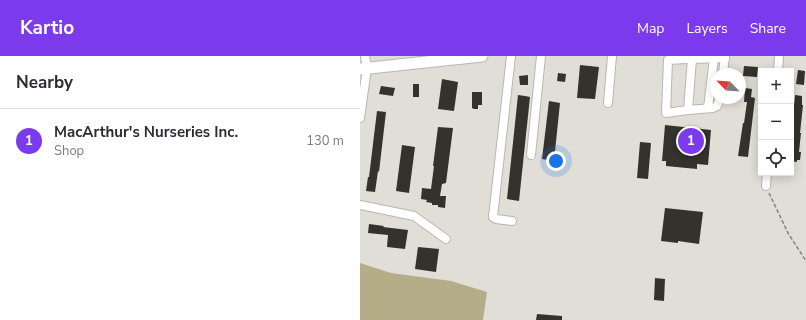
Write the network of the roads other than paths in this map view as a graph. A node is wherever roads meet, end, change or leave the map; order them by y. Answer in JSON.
{"nodes":[{"id":1,"x":366,"y":56,"type":"edge"},
{"id":2,"x":482,"y":56,"type":"edge"},
{"id":3,"x":511,"y":56,"type":"edge"},
{"id":4,"x":541,"y":56,"type":"edge"},
{"id":5,"x":612,"y":56,"type":"edge"},
{"id":6,"x":779,"y":56,"type":"edge"},
{"id":7,"x":725,"y":57,"type":"edge"},
{"id":8,"x":688,"y":58,"type":"edge"},
{"id":9,"x":714,"y":58,"type":"junction"},
{"id":10,"x":364,"y":68,"type":"edge"},
{"id":11,"x":724,"y":68,"type":"edge"},
{"id":12,"x":778,"y":68,"type":"edge"},
{"id":13,"x":608,"y":102,"type":"dead end"},
{"id":14,"x":718,"y":104,"type":"edge"},
{"id":15,"x":708,"y":108,"type":"junction"},
{"id":16,"x":688,"y":110,"type":"junction"},
{"id":17,"x":360,"y":118,"type":"edge"},
{"id":18,"x":531,"y":155,"type":"dead end"},
{"id":19,"x":767,"y":176,"type":"edge"},
{"id":20,"x":766,"y":186,"type":"road end"},
{"id":21,"x":360,"y":204,"type":"edge"},
{"id":22,"x":512,"y":221,"type":"dead end"},
{"id":23,"x":446,"y":240,"type":"dead end"}],
"edges":[{"from":1,"to":10,"type":"street"},
{"from":2,"to":10,"type":"main road"},
{"from":3,"to":22,"type":"street"},
{"from":4,"to":18,"type":"street"},
{"from":5,"to":13,"type":"street"},
{"from":6,"to":12,"type":"street"},
{"from":7,"to":9,"type":"street"},
{"from":7,"to":11,"type":"street"},
{"from":8,"to":9,"type":"street"},
{"from":8,"to":16,"type":"street"},
{"from":8,"to":16,"type":"street"},
{"from":9,"to":15,"type":"street"},
{"from":10,"to":17,"type":"street"},
{"from":14,"to":15,"type":"street"},
{"from":15,"to":16,"type":"street"},
{"from":19,"to":20,"type":"street"},
{"from":21,"to":23,"type":"street"}]}
